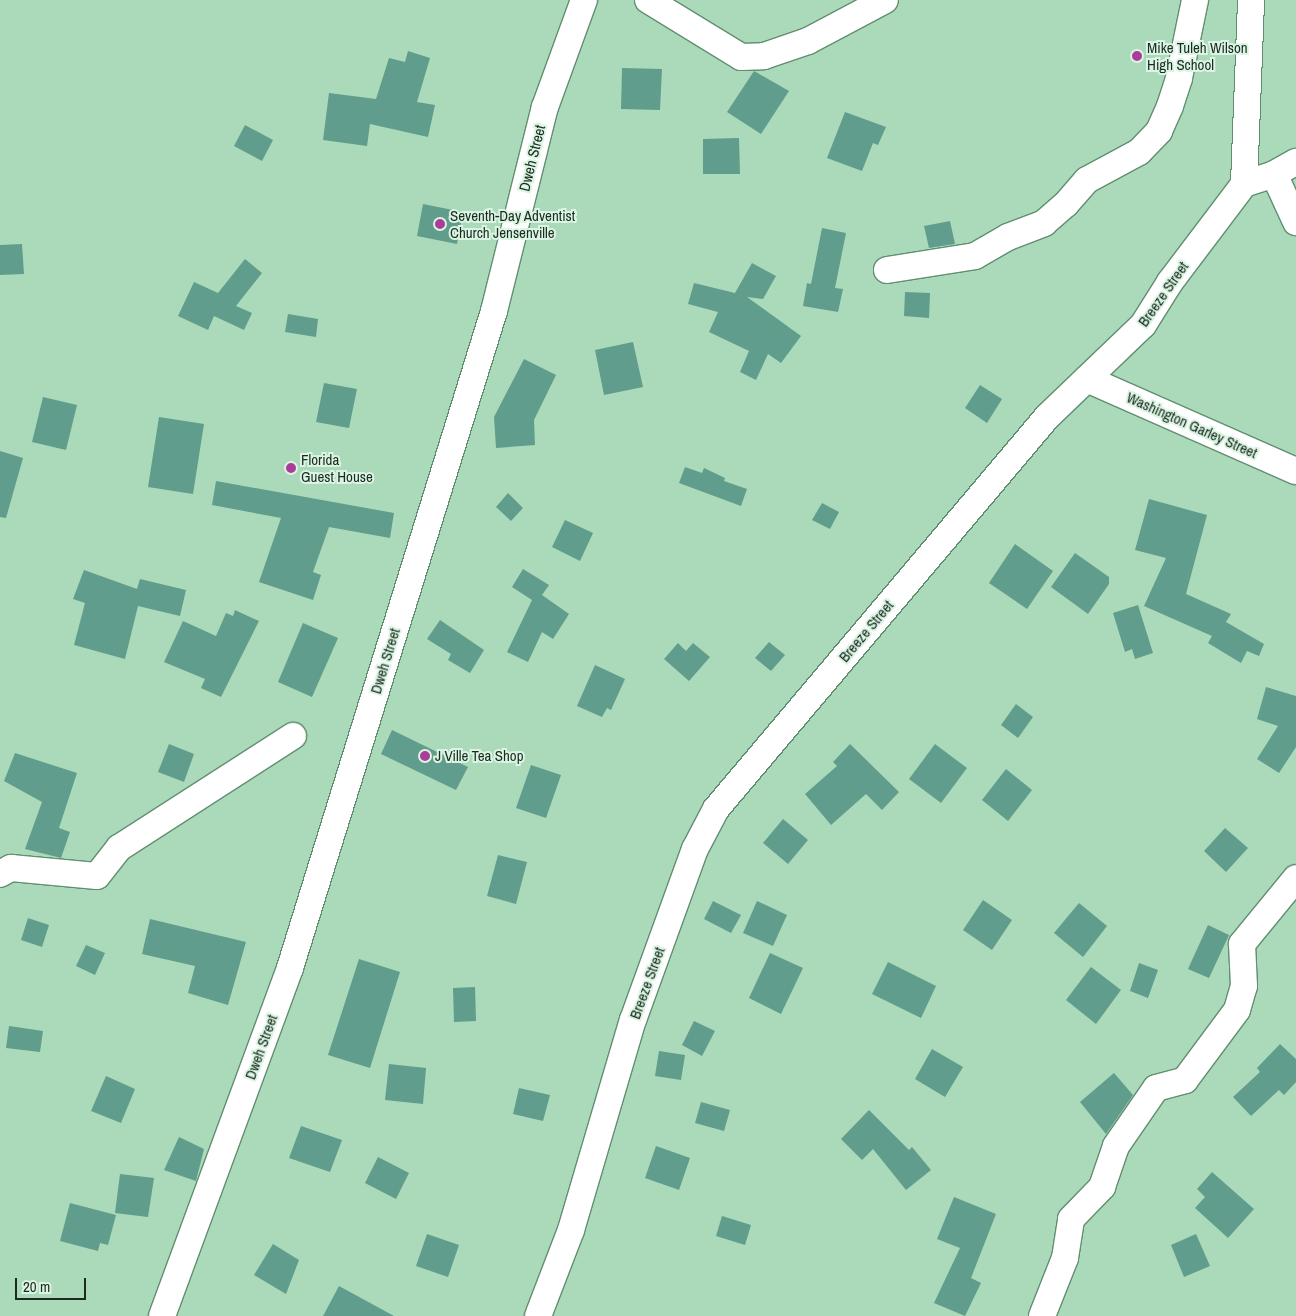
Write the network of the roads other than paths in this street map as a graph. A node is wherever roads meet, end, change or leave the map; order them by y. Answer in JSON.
{"nodes":[{"id":1,"x":584,"y":0,"type":"edge"},
{"id":2,"x":648,"y":0,"type":"edge"},
{"id":3,"x":885,"y":0,"type":"edge"},
{"id":4,"x":1195,"y":0,"type":"edge"},
{"id":5,"x":1251,"y":0,"type":"edge"},
{"id":6,"x":1296,"y":162,"type":"edge"},
{"id":7,"x":1274,"y":174,"type":"junction"},
{"id":8,"x":1244,"y":184,"type":"junction"},
{"id":9,"x":1296,"y":222,"type":"edge"},
{"id":10,"x":887,"y":270,"type":"dead end"},
{"id":11,"x":1087,"y":378,"type":"junction"},
{"id":12,"x":1296,"y":471,"type":"edge"},
{"id":13,"x":293,"y":736,"type":"dead end"},
{"id":14,"x":0,"y":874,"type":"edge"},
{"id":15,"x":1296,"y":878,"type":"edge"},
{"id":16,"x":162,"y":1316,"type":"edge"},
{"id":17,"x":538,"y":1316,"type":"edge"},
{"id":18,"x":1042,"y":1316,"type":"edge"}],
"edges":[{"from":1,"to":16,"type":"street","name":"Dweh Street"},
{"from":2,"to":3,"type":"street"},
{"from":4,"to":10,"type":"street"},
{"from":5,"to":8,"type":"street"},
{"from":6,"to":7,"type":"street"},
{"from":7,"to":8,"type":"street"},
{"from":7,"to":9,"type":"street"},
{"from":8,"to":11,"type":"street","name":"Breeze Street"},
{"from":11,"to":12,"type":"street","name":"Washington Garley Street"},
{"from":11,"to":17,"type":"street","name":"Breeze Street"},
{"from":13,"to":14,"type":"street"},
{"from":15,"to":18,"type":"street"}]}
